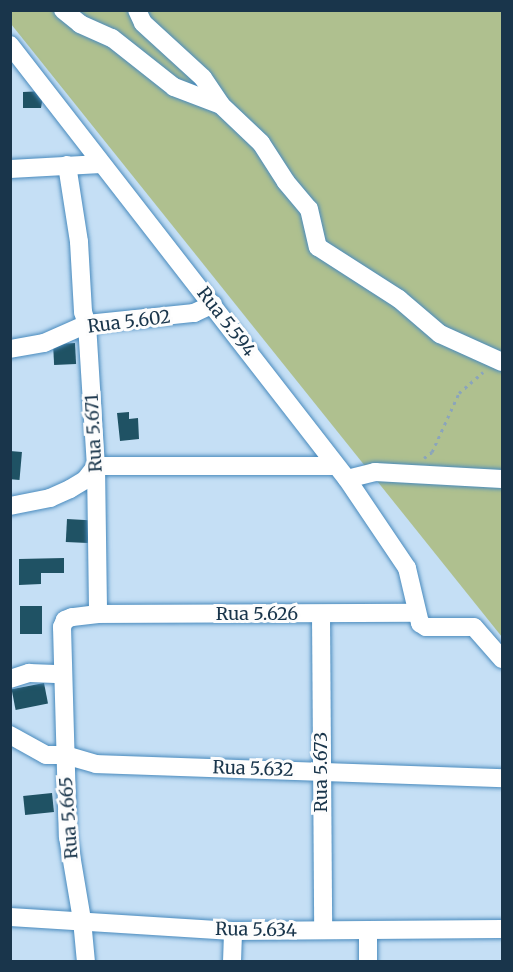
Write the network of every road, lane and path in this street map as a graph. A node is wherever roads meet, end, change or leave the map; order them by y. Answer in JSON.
{"nodes":[{"id":1,"x":63,"y":10,"type":"edge"},
{"id":2,"x":137,"y":10,"type":"edge"},
{"id":3,"x":10,"y":45,"type":"edge"},
{"id":4,"x":222,"y":105,"type":"junction"},
{"id":5,"x":101,"y":164,"type":"junction"},
{"id":6,"x":67,"y":165,"type":"junction"},
{"id":7,"x":10,"y":169,"type":"edge"},
{"id":8,"x":213,"y":304,"type":"junction"},
{"id":9,"x":87,"y":324,"type":"junction"},
{"id":10,"x":10,"y":349,"type":"edge"},
{"id":11,"x":501,"y":359,"type":"edge"},
{"id":12,"x":96,"y":466,"type":"junction"},
{"id":13,"x":342,"y":472,"type":"junction"},
{"id":14,"x":403,"y":474,"type":"junction"},
{"id":15,"x":502,"y":479,"type":"edge"},
{"id":16,"x":10,"y":506,"type":"edge"},
{"id":17,"x":416,"y":613,"type":"junction"},
{"id":18,"x":98,"y":614,"type":"junction"},
{"id":19,"x":321,"y":614,"type":"junction"},
{"id":20,"x":502,"y":659,"type":"edge"},
{"id":21,"x":62,"y":674,"type":"junction"},
{"id":22,"x":10,"y":679,"type":"edge"},
{"id":23,"x":10,"y":735,"type":"edge"},
{"id":24,"x":65,"y":755,"type":"junction"},
{"id":25,"x":320,"y":772,"type":"junction"},
{"id":26,"x":502,"y":778,"type":"edge"},
{"id":27,"x":10,"y":917,"type":"edge"},
{"id":28,"x":82,"y":920,"type":"junction"},
{"id":29,"x":502,"y":929,"type":"edge"},
{"id":30,"x":323,"y":930,"type":"junction"},
{"id":31,"x":368,"y":930,"type":"junction"},
{"id":32,"x":233,"y":931,"type":"junction"},
{"id":33,"x":86,"y":962,"type":"edge"},
{"id":34,"x":232,"y":962,"type":"edge"},
{"id":35,"x":368,"y":962,"type":"edge"}],
"edges":[{"from":1,"to":4,"type":"street"},
{"from":2,"to":4,"type":"street"},
{"from":3,"to":5,"type":"street","name":"Rua 5.594"},
{"from":4,"to":11,"type":"street"},
{"from":5,"to":6,"type":"street"},
{"from":5,"to":8,"type":"street","name":"Rua 5.594"},
{"from":6,"to":7,"type":"street"},
{"from":6,"to":9,"type":"street","name":"Rua 5.671"},
{"from":8,"to":9,"type":"street","name":"Rua 5.602"},
{"from":8,"to":13,"type":"street","name":"Rua 5.594"},
{"from":9,"to":10,"type":"street","name":"Rua 5.602"},
{"from":9,"to":12,"type":"street","name":"Rua 5.671"},
{"from":11,"to":14,"type":"path"},
{"from":12,"to":13,"type":"street"},
{"from":12,"to":16,"type":"street"},
{"from":12,"to":18,"type":"street","name":"Rua 5.671"},
{"from":13,"to":14,"type":"street"},
{"from":13,"to":17,"type":"street","name":"Rua 5.594"},
{"from":14,"to":15,"type":"street"},
{"from":17,"to":19,"type":"street","name":"Rua 5.626"},
{"from":17,"to":20,"type":"street"},
{"from":18,"to":19,"type":"street","name":"Rua 5.626"},
{"from":18,"to":21,"type":"street"},
{"from":19,"to":25,"type":"street","name":"Rua 5.673"},
{"from":21,"to":22,"type":"street"},
{"from":21,"to":24,"type":"street","name":"Rua 5.665"},
{"from":23,"to":24,"type":"street","name":"Rua 5.632"},
{"from":24,"to":25,"type":"street","name":"Rua 5.632"},
{"from":24,"to":28,"type":"street","name":"Rua 5.665"},
{"from":25,"to":26,"type":"street","name":"Rua 5.632"},
{"from":25,"to":30,"type":"street","name":"Rua 5.673"},
{"from":27,"to":28,"type":"street","name":"Rua 5.634"},
{"from":28,"to":32,"type":"street","name":"Rua 5.634"},
{"from":28,"to":33,"type":"street","name":"Rua 5.665"},
{"from":29,"to":31,"type":"street","name":"Rua 5.634"},
{"from":30,"to":31,"type":"street","name":"Rua 5.634"},
{"from":30,"to":32,"type":"street","name":"Rua 5.634"},
{"from":31,"to":35,"type":"street"},
{"from":32,"to":34,"type":"street"}]}
